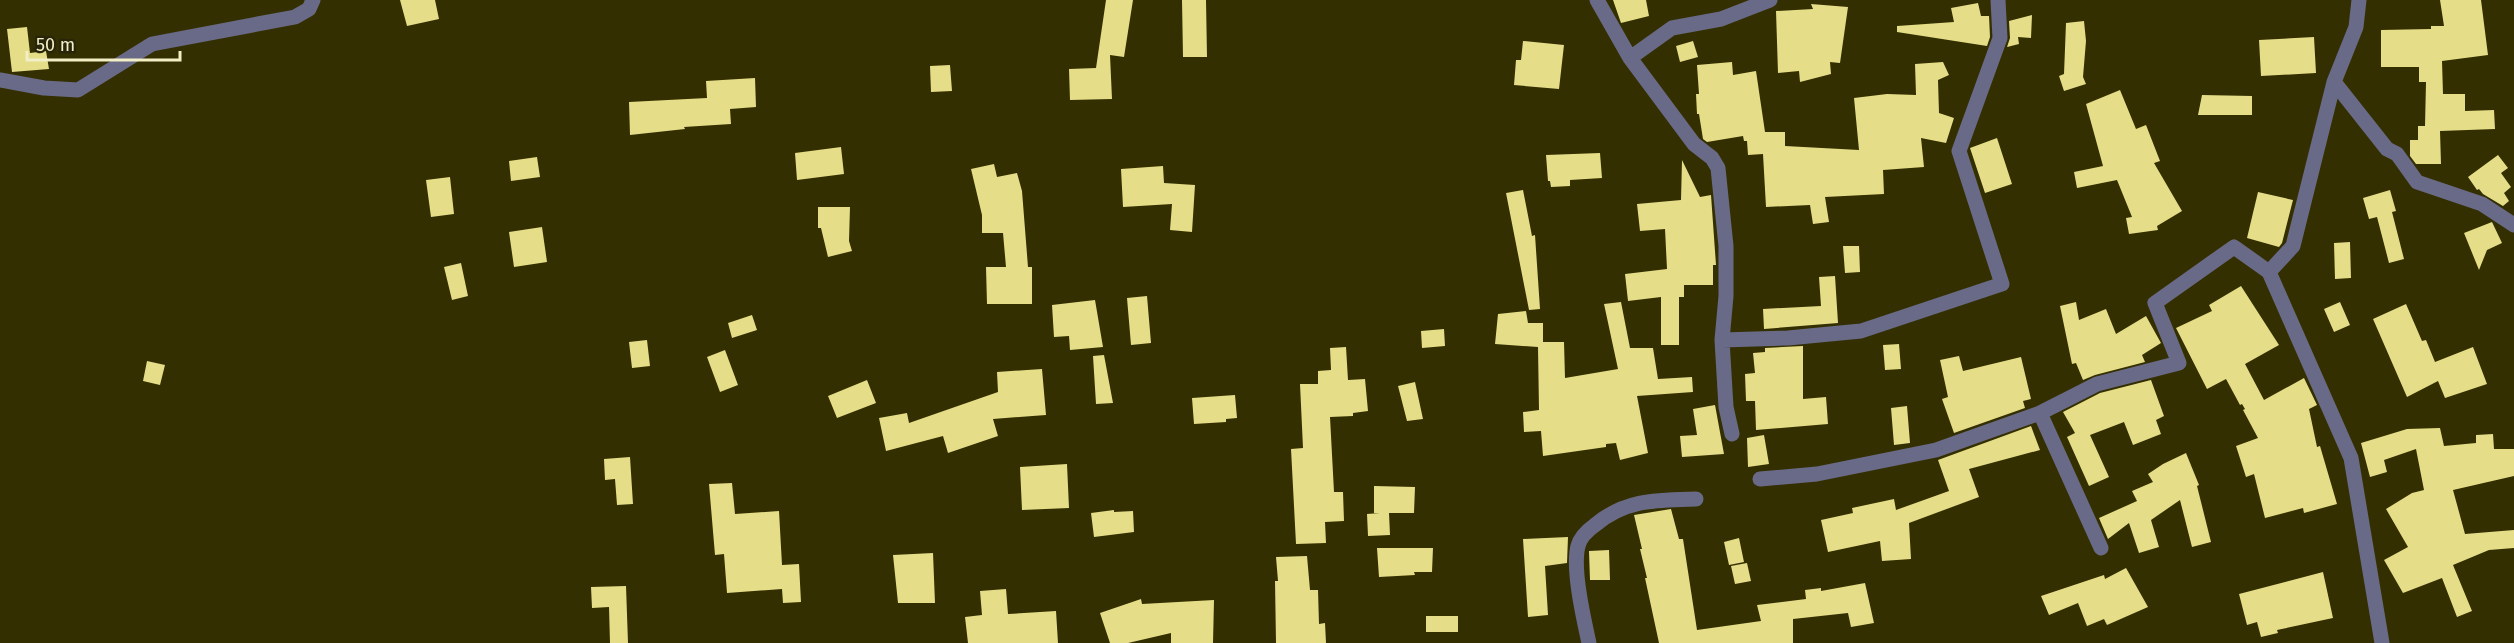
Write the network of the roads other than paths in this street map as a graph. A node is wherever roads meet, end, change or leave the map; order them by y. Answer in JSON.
{"nodes":[{"id":1,"x":313,"y":0,"type":"edge"},
{"id":2,"x":1597,"y":0,"type":"edge"},
{"id":3,"x":1770,"y":0,"type":"edge"},
{"id":4,"x":1998,"y":0,"type":"edge"},
{"id":5,"x":2359,"y":0,"type":"edge"},
{"id":6,"x":1630,"y":58,"type":"junction"},
{"id":7,"x":0,"y":80,"type":"edge"},
{"id":8,"x":2334,"y":82,"type":"junction"},
{"id":9,"x":2514,"y":225,"type":"edge"},
{"id":10,"x":2269,"y":272,"type":"junction"},
{"id":11,"x":1722,"y":340,"type":"junction"},
{"id":12,"x":2040,"y":412,"type":"junction"},
{"id":13,"x":1732,"y":434,"type":"dead end"},
{"id":14,"x":1760,"y":479,"type":"dead end"},
{"id":15,"x":1696,"y":499,"type":"dead end"},
{"id":16,"x":2101,"y":548,"type":"dead end"},
{"id":17,"x":1589,"y":643,"type":"edge"},
{"id":18,"x":2382,"y":643,"type":"edge"}],
"edges":[{"from":1,"to":7,"type":"street"},
{"from":2,"to":6,"type":"street"},
{"from":3,"to":6,"type":"street"},
{"from":4,"to":11,"type":"street"},
{"from":5,"to":8,"type":"street"},
{"from":6,"to":11,"type":"street"},
{"from":8,"to":9,"type":"street"},
{"from":8,"to":10,"type":"street"},
{"from":10,"to":12,"type":"street"},
{"from":10,"to":18,"type":"street"},
{"from":11,"to":13,"type":"street"},
{"from":12,"to":14,"type":"street"},
{"from":12,"to":16,"type":"street"},
{"from":15,"to":17,"type":"street"}]}
